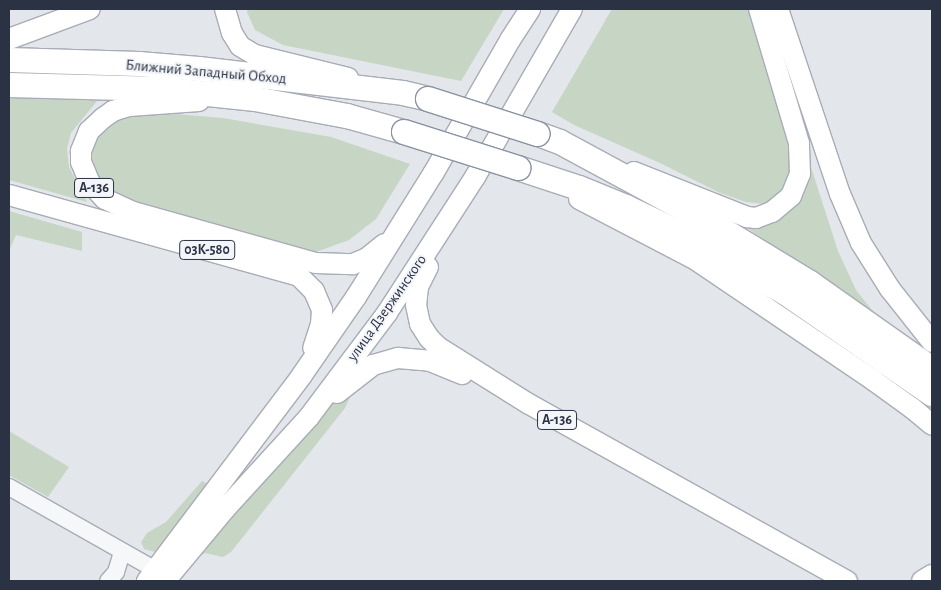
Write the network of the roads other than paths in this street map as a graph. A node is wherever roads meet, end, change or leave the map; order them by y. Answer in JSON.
{"nodes":[{"id":1,"x":90,"y":9,"type":"edge"},
{"id":2,"x":225,"y":9,"type":"edge"},
{"id":3,"x":526,"y":9,"type":"edge"},
{"id":4,"x":530,"y":9,"type":"edge"},
{"id":5,"x":572,"y":9,"type":"edge"},
{"id":6,"x":580,"y":9,"type":"edge"},
{"id":7,"x":759,"y":9,"type":"edge"},
{"id":8,"x":778,"y":9,"type":"edge"},
{"id":9,"x":9,"y":39,"type":"edge"},
{"id":10,"x":510,"y":40,"type":"junction"},
{"id":11,"x":9,"y":60,"type":"edge"},
{"id":12,"x":9,"y":85,"type":"edge"},
{"id":13,"x":403,"y":93,"type":"junction"},
{"id":14,"x":523,"y":95,"type":"junction"},
{"id":15,"x":255,"y":99,"type":"junction"},
{"id":16,"x":560,"y":142,"type":"junction"},
{"id":17,"x":525,"y":171,"type":"junction"},
{"id":18,"x":475,"y":177,"type":"junction"},
{"id":19,"x":9,"y":195,"type":"edge"},
{"id":20,"x":400,"y":226,"type":"junction"},
{"id":21,"x":932,"y":342,"type":"edge"},
{"id":22,"x":932,"y":369,"type":"edge"},
{"id":23,"x":302,"y":375,"type":"junction"},
{"id":24,"x":932,"y":394,"type":"edge"},
{"id":25,"x":309,"y":417,"type":"junction"},
{"id":26,"x":932,"y":426,"type":"edge"},
{"id":27,"x":9,"y":487,"type":"edge"},
{"id":28,"x":122,"y":552,"type":"junction"},
{"id":29,"x":932,"y":575,"type":"edge"},
{"id":30,"x":163,"y":578,"type":"edge"},
{"id":31,"x":108,"y":581,"type":"edge"},
{"id":32,"x":825,"y":581,"type":"edge"},
{"id":33,"x":847,"y":581,"type":"edge"},
{"id":34,"x":922,"y":581,"type":"edge"}],
"edges":[{"from":1,"to":9,"type":"main road"},
{"from":2,"to":13,"type":"main road"},
{"from":3,"to":10,"type":"main road"},
{"from":4,"to":10,"type":"main road","name":"улица Дзержинского","number":"03К-580"},
{"from":5,"to":14,"type":"main road","name":"улица Дзержинского"},
{"from":6,"to":14,"type":"main road"},
{"from":7,"to":16,"type":"main road"},
{"from":8,"to":21,"type":"main road"},
{"from":10,"to":20,"type":"main road","name":"улица Дзержинского","number":"03К-580"},
{"from":11,"to":13,"type":"highway","name":"Ближний Западный Обход"},
{"from":12,"to":15,"type":"highway","number":"А-136"},
{"from":13,"to":16,"type":"highway","name":"Ближний Западный Обход","bridge":true},
{"from":14,"to":18,"type":"main road","name":"улица Дзержинского"},
{"from":15,"to":17,"type":"highway","number":"А-136","bridge":true},
{"from":15,"to":20,"type":"main road","number":"А-136"},
{"from":16,"to":22,"type":"highway","name":"Ближний Западный Обход"},
{"from":17,"to":24,"type":"highway","number":"А-136"},
{"from":17,"to":26,"type":"main road","number":"А-136"},
{"from":18,"to":25,"type":"main road","name":"улица Дзержинского"},
{"from":18,"to":33,"type":"main road","number":"А-136"},
{"from":19,"to":23,"type":"main road","number":"03К-580"},
{"from":20,"to":23,"type":"main road","name":"улица Дзержинского","number":"03К-580"},
{"from":23,"to":30,"type":"main road","name":"улица Дзержинского","number":"03К-580"},
{"from":25,"to":30,"type":"main road","name":"улица Дзержинского"},
{"from":25,"to":32,"type":"main road","number":"А-136"},
{"from":27,"to":28,"type":"street"},
{"from":28,"to":30,"type":"street"},
{"from":28,"to":31,"type":"street"},
{"from":29,"to":34,"type":"main road"}]}
